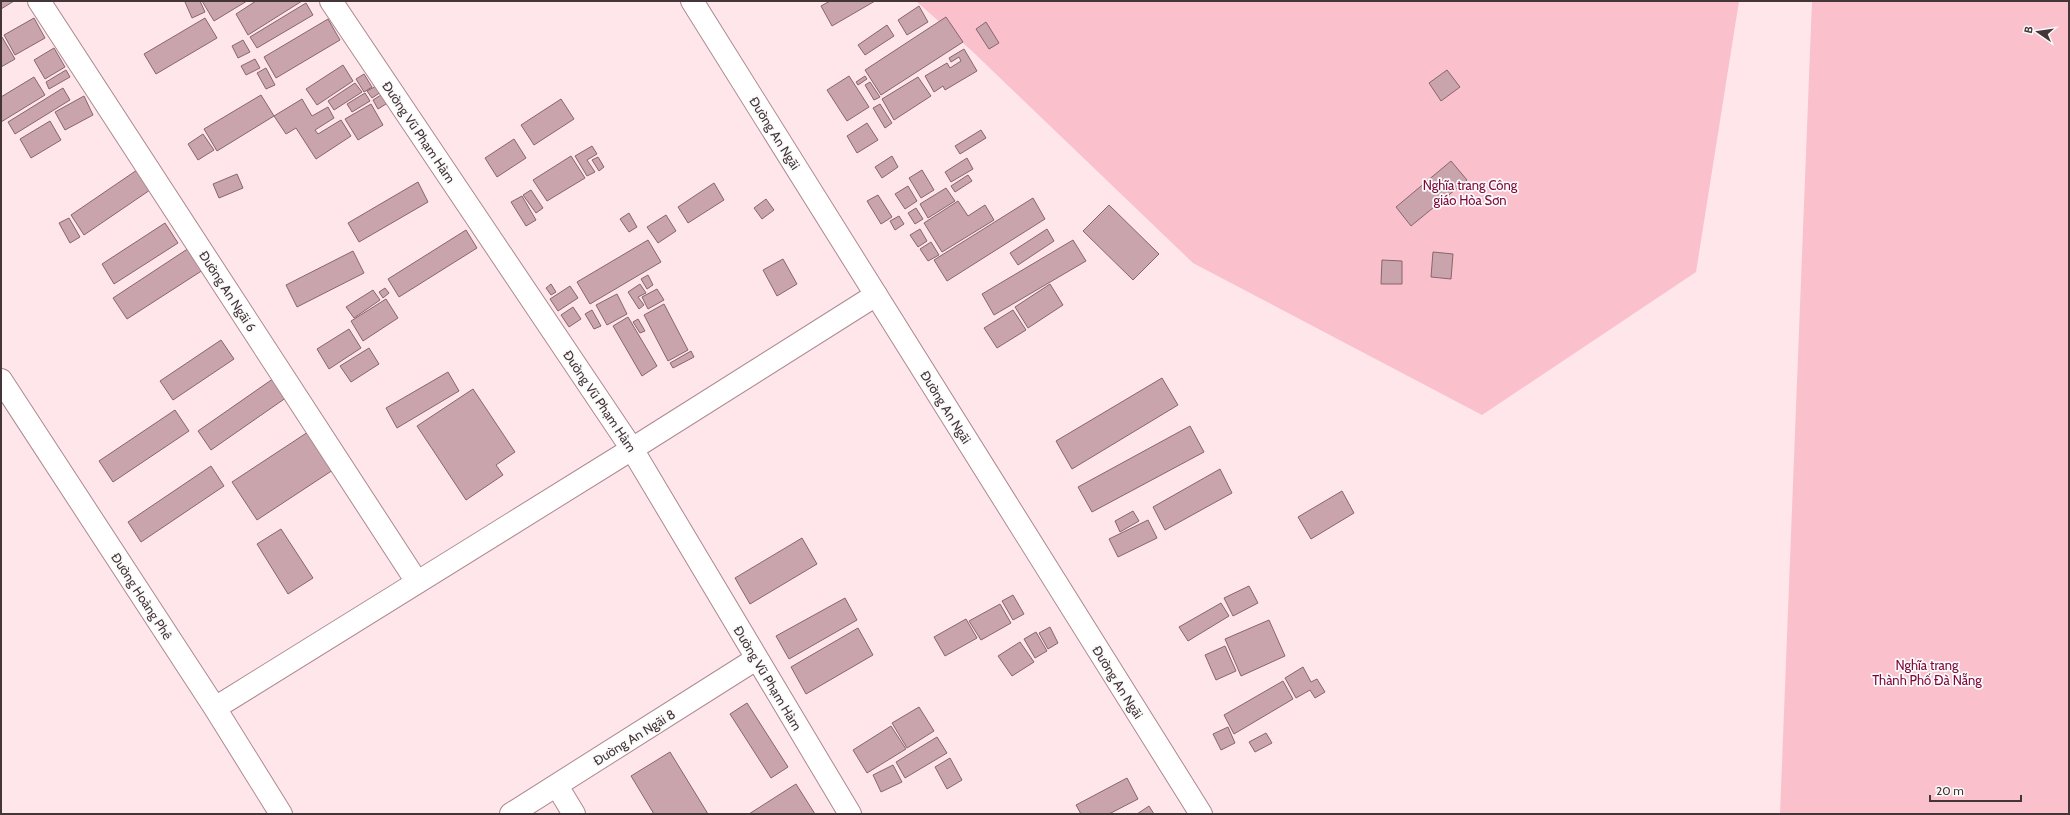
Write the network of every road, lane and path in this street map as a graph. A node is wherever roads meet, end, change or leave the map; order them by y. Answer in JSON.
{"nodes":[{"id":1,"x":39,"y":1,"type":"edge"},
{"id":2,"x":331,"y":1,"type":"edge"},
{"id":3,"x":699,"y":4,"type":"edge"},
{"id":4,"x":876,"y":294,"type":"junction"},
{"id":5,"x":1,"y":380,"type":"edge"},
{"id":6,"x":632,"y":449,"type":"junction"},
{"id":7,"x":417,"y":582,"type":"junction"},
{"id":8,"x":756,"y":659,"type":"junction"},
{"id":9,"x":215,"y":708,"type":"junction"},
{"id":10,"x":556,"y":786,"type":"junction"},
{"id":11,"x":282,"y":814,"type":"edge"},
{"id":12,"x":511,"y":814,"type":"edge"},
{"id":13,"x":574,"y":814,"type":"edge"},
{"id":14,"x":850,"y":814,"type":"edge"},
{"id":15,"x":1201,"y":814,"type":"edge"}],
"edges":[{"from":1,"to":7,"type":"street","name":"Đường An Ngãi 6"},
{"from":2,"to":6,"type":"street","name":"Đường Vũ Phạm Hàm"},
{"from":3,"to":4,"type":"street","name":"Đường An Ngãi"},
{"from":4,"to":6,"type":"street"},
{"from":4,"to":15,"type":"street","name":"Đường An Ngãi"},
{"from":5,"to":9,"type":"street","name":"Đường Hoàng Phê"},
{"from":6,"to":7,"type":"street"},
{"from":6,"to":8,"type":"street","name":"Đường Vũ Phạm Hàm"},
{"from":7,"to":9,"type":"street"},
{"from":8,"to":10,"type":"street","name":"Đường An Ngãi 8"},
{"from":8,"to":14,"type":"street","name":"Đường Vũ Phạm Hàm"},
{"from":9,"to":11,"type":"street","name":"Đường Hoàng Phê"},
{"from":10,"to":12,"type":"street","name":"Đường An Ngãi 8"},
{"from":10,"to":13,"type":"street"}]}
